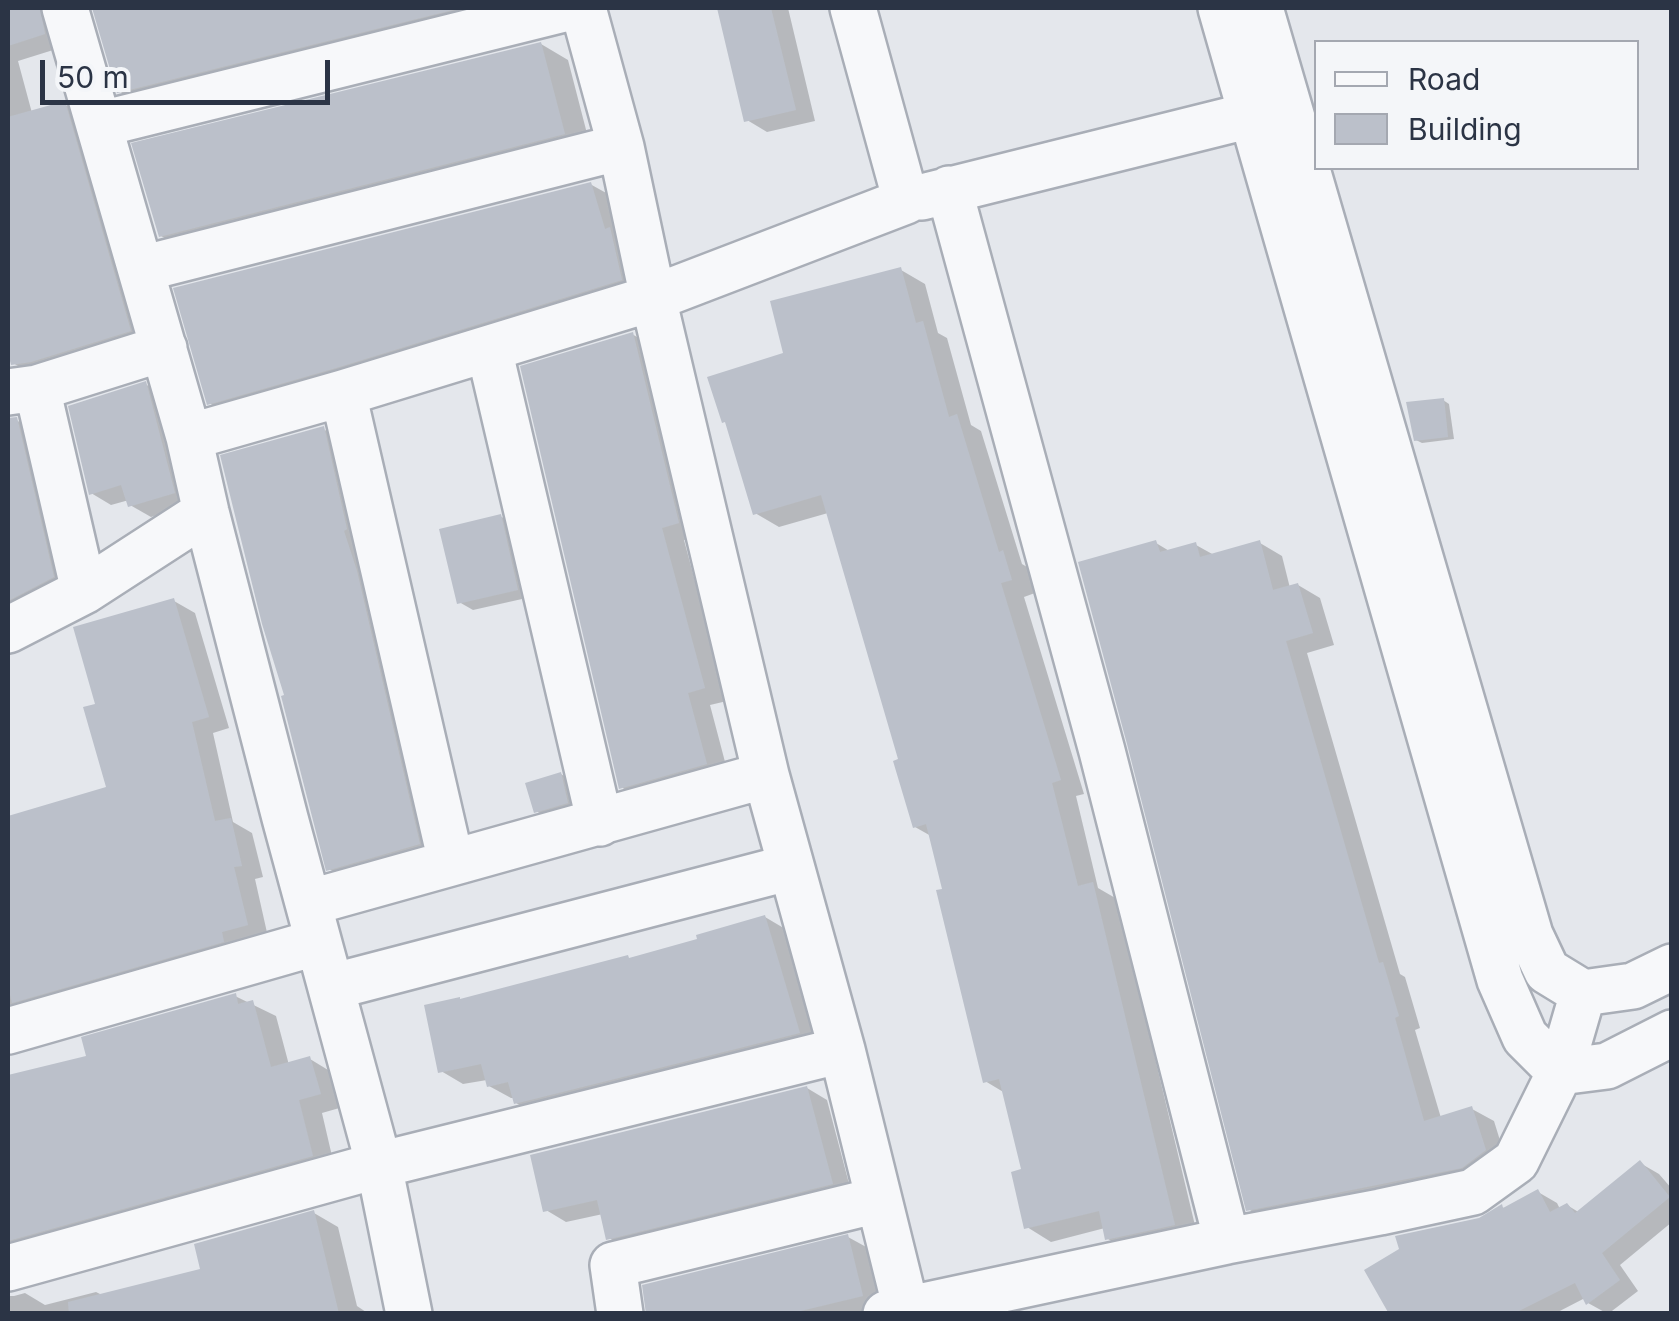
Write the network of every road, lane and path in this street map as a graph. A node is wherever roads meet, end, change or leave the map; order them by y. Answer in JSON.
{"nodes":[{"id":1,"x":66,"y":8,"type":"edge"},
{"id":2,"x":568,"y":8,"type":"edge"},
{"id":3,"x":583,"y":8,"type":"edge"},
{"id":4,"x":853,"y":8,"type":"edge"},
{"id":5,"x":1222,"y":8,"type":"edge"},
{"id":6,"x":1260,"y":8,"type":"edge"},
{"id":7,"x":1252,"y":116,"type":"junction"},
{"id":8,"x":101,"y":124,"type":"junction"},
{"id":9,"x":621,"y":147,"type":"junction"},
{"id":10,"x":950,"y":189,"type":"junction"},
{"id":11,"x":906,"y":202,"type":"junction"},
{"id":12,"x":141,"y":269,"type":"junction"},
{"id":13,"x":654,"y":298,"type":"junction"},
{"id":14,"x":164,"y":348,"type":"junction"},
{"id":15,"x":489,"y":349,"type":"junction"},
{"id":16,"x":22,"y":390,"type":"edge"},
{"id":17,"x":342,"y":393,"type":"junction"},
{"id":18,"x":189,"y":436,"type":"junction"},
{"id":19,"x":206,"y":512,"type":"junction"},
{"id":20,"x":84,"y":591,"type":"junction"},
{"id":21,"x":8,"y":630,"type":"edge"},
{"id":22,"x":766,"y":776,"type":"junction"},
{"id":23,"x":600,"y":823,"type":"junction"},
{"id":24,"x":451,"y":862,"type":"junction"},
{"id":25,"x":791,"y":867,"type":"junction"},
{"id":26,"x":313,"y":923,"type":"junction"},
{"id":27,"x":1672,"y":967,"type":"edge"},
{"id":28,"x":331,"y":987,"type":"junction"},
{"id":29,"x":1583,"y":993,"type":"junction"},
{"id":30,"x":8,"y":1031,"type":"edge"},
{"id":31,"x":1672,"y":1033,"type":"edge"},
{"id":32,"x":842,"y":1050,"type":"junction"},
{"id":33,"x":1560,"y":1072,"type":"junction"},
{"id":34,"x":379,"y":1165,"type":"junction"},
{"id":35,"x":878,"y":1200,"type":"junction"},
{"id":36,"x":1226,"y":1241,"type":"junction"},
{"id":37,"x":8,"y":1268,"type":"edge"},
{"id":38,"x":1037,"y":1298,"type":"edge"},
{"id":39,"x":896,"y":1311,"type":"edge"},
{"id":40,"x":409,"y":1314,"type":"edge"},
{"id":41,"x":620,"y":1314,"type":"edge"}],
"edges":[{"from":1,"to":8,"type":"street"},
{"from":2,"to":8,"type":"street"},
{"from":3,"to":9,"type":"street"},
{"from":4,"to":11,"type":"street"},
{"from":5,"to":7,"type":"street"},
{"from":6,"to":29,"type":"street"},
{"from":7,"to":10,"type":"street"},
{"from":7,"to":33,"type":"street"},
{"from":8,"to":12,"type":"street"},
{"from":9,"to":12,"type":"street"},
{"from":9,"to":13,"type":"street"},
{"from":10,"to":11,"type":"street"},
{"from":10,"to":36,"type":"street"},
{"from":11,"to":13,"type":"street"},
{"from":12,"to":14,"type":"street"},
{"from":13,"to":15,"type":"street"},
{"from":13,"to":22,"type":"street"},
{"from":14,"to":16,"type":"street"},
{"from":14,"to":18,"type":"street"},
{"from":15,"to":17,"type":"street"},
{"from":15,"to":23,"type":"street"},
{"from":16,"to":20,"type":"street"},
{"from":17,"to":18,"type":"street"},
{"from":17,"to":24,"type":"street"},
{"from":18,"to":19,"type":"street"},
{"from":19,"to":20,"type":"street"},
{"from":19,"to":26,"type":"street"},
{"from":20,"to":21,"type":"street"},
{"from":22,"to":23,"type":"street"},
{"from":22,"to":25,"type":"street"},
{"from":23,"to":24,"type":"street"},
{"from":24,"to":26,"type":"street"},
{"from":25,"to":28,"type":"street"},
{"from":25,"to":32,"type":"street"},
{"from":26,"to":28,"type":"street"},
{"from":26,"to":30,"type":"street"},
{"from":27,"to":29,"type":"street"},
{"from":28,"to":34,"type":"street"},
{"from":29,"to":33,"type":"street"},
{"from":31,"to":33,"type":"street"},
{"from":32,"to":34,"type":"street"},
{"from":32,"to":35,"type":"street"},
{"from":33,"to":36,"type":"street"},
{"from":34,"to":37,"type":"street"},
{"from":34,"to":40,"type":"street"},
{"from":35,"to":39,"type":"street"},
{"from":35,"to":41,"type":"street"},
{"from":36,"to":38,"type":"street"},
{"from":38,"to":39,"type":"street"}]}
